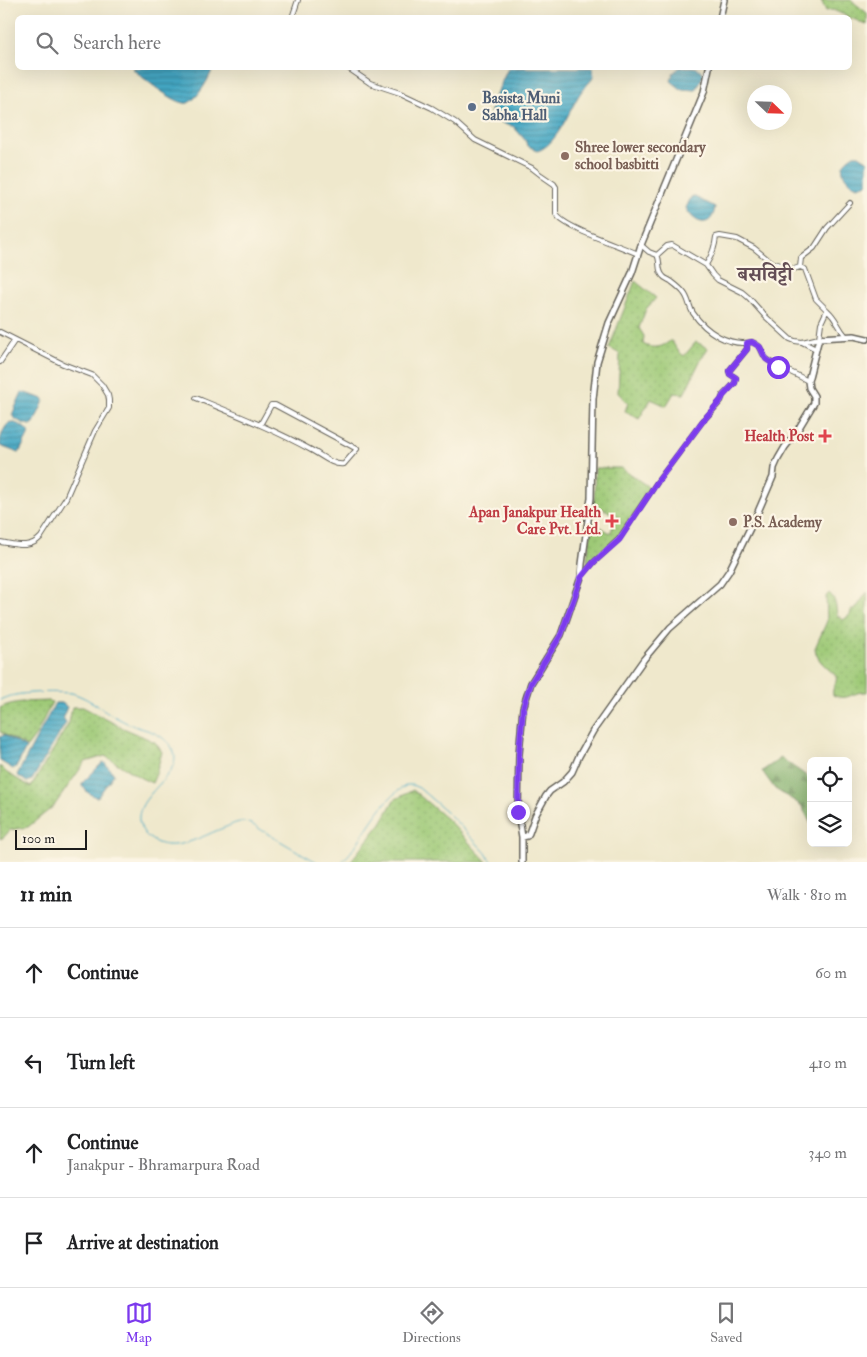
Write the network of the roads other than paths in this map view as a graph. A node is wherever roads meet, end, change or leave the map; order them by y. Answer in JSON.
{"nodes":[{"id":1,"x":298,"y":0,"type":"edge"},
{"id":2,"x":724,"y":0,"type":"edge"},
{"id":3,"x":293,"y":15,"type":"edge"},
{"id":4,"x":721,"y":15,"type":"edge"},
{"id":5,"x":351,"y":70,"type":"edge"},
{"id":6,"x":709,"y":70,"type":"edge"},
{"id":7,"x":850,"y":203,"type":"dead end"},
{"id":8,"x":641,"y":245,"type":"junction"},
{"id":9,"x":638,"y":254,"type":"junction"},
{"id":10,"x":657,"y":254,"type":"junction"},
{"id":11,"x":706,"y":265,"type":"junction"},
{"id":12,"x":800,"y":267,"type":"junction"},
{"id":13,"x":827,"y":310,"type":"junction"},
{"id":14,"x":0,"y":332,"type":"edge"},
{"id":15,"x":846,"y":336,"type":"junction"},
{"id":16,"x":819,"y":338,"type":"junction"},
{"id":17,"x":867,"y":339,"type":"edge"},
{"id":18,"x":15,"y":340,"type":"junction"},
{"id":19,"x":802,"y":342,"type":"junction"},
{"id":20,"x":747,"y":343,"type":"junction"},
{"id":21,"x":816,"y":348,"type":"junction"},
{"id":22,"x":0,"y":362,"type":"edge"},
{"id":23,"x":808,"y":381,"type":"junction"},
{"id":24,"x":196,"y":398,"type":"dead end"},
{"id":25,"x":260,"y":424,"type":"junction"},
{"id":26,"x":0,"y":542,"type":"edge"},
{"id":27,"x":581,"y":578,"type":"junction"},
{"id":28,"x":522,"y":837,"type":"junction"},
{"id":29,"x":522,"y":862,"type":"edge"}],
"edges":[{"from":1,"to":3,"type":"street"},
{"from":2,"to":4,"type":"street"},
{"from":5,"to":9,"type":"street"},
{"from":6,"to":8,"type":"street"},
{"from":7,"to":12,"type":"street"},
{"from":8,"to":9,"type":"street"},
{"from":8,"to":10,"type":"street"},
{"from":9,"to":27,"type":"street"},
{"from":10,"to":11,"type":"street"},
{"from":10,"to":20,"type":"street"},
{"from":11,"to":12,"type":"street"},
{"from":11,"to":19,"type":"street"},
{"from":12,"to":13,"type":"street"},
{"from":13,"to":15,"type":"street"},
{"from":13,"to":16,"type":"street"},
{"from":14,"to":18,"type":"street"},
{"from":15,"to":16,"type":"street"},
{"from":15,"to":17,"type":"street"},
{"from":16,"to":19,"type":"street"},
{"from":16,"to":21,"type":"street"},
{"from":18,"to":22,"type":"street"},
{"from":18,"to":26,"type":"street"},
{"from":19,"to":21,"type":"street"},
{"from":20,"to":23,"type":"street"},
{"from":20,"to":27,"type":"street"},
{"from":21,"to":23,"type":"street"},
{"from":23,"to":28,"type":"street"},
{"from":24,"to":25,"type":"street"},
{"from":25,"to":25,"type":"street"},
{"from":27,"to":28,"type":"street"},
{"from":28,"to":29,"type":"street"}]}
